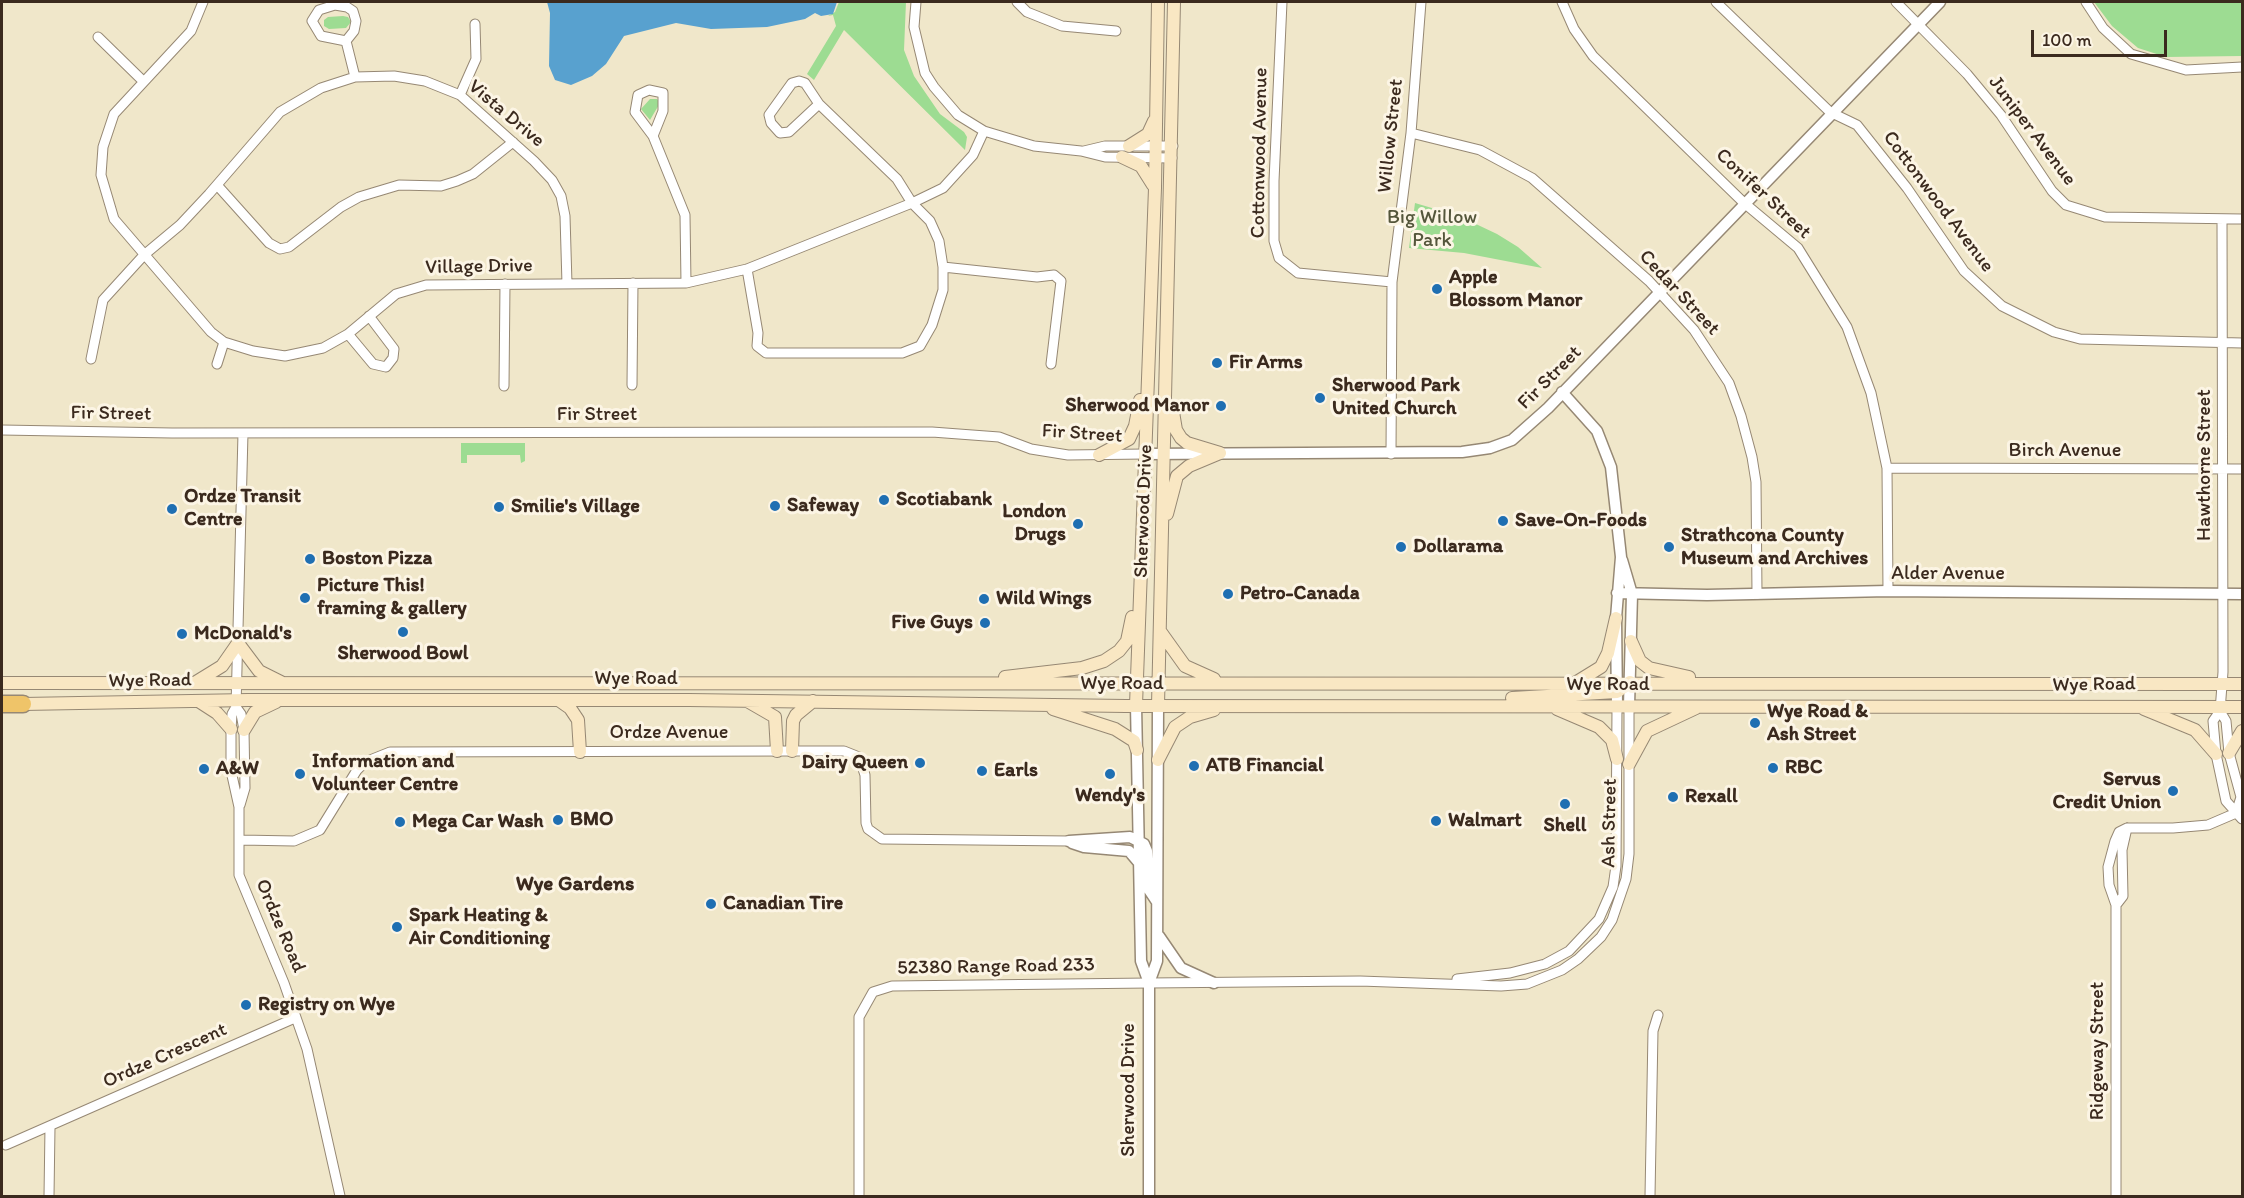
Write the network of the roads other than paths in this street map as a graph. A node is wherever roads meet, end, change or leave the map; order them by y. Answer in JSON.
{"nodes":[{"id":1,"x":203,"y":2,"type":"edge"},
{"id":2,"x":916,"y":2,"type":"edge"},
{"id":3,"x":1017,"y":2,"type":"edge"},
{"id":4,"x":1158,"y":2,"type":"edge"},
{"id":5,"x":1174,"y":2,"type":"edge"},
{"id":6,"x":1282,"y":2,"type":"edge"},
{"id":7,"x":1422,"y":2,"type":"edge"},
{"id":8,"x":1562,"y":2,"type":"edge"},
{"id":9,"x":1716,"y":2,"type":"edge"},
{"id":10,"x":1896,"y":2,"type":"edge"},
{"id":11,"x":1940,"y":2,"type":"edge"},
{"id":12,"x":2086,"y":2,"type":"edge"},
{"id":13,"x":475,"y":24,"type":"dead end"},
{"id":14,"x":1918,"y":24,"type":"junction"},
{"id":15,"x":1116,"y":31,"type":"dead end"},
{"id":16,"x":99,"y":37,"type":"dead end"},
{"id":17,"x":346,"y":41,"type":"junction"},
{"id":18,"x":2242,"y":67,"type":"edge"},
{"id":19,"x":355,"y":77,"type":"junction"},
{"id":20,"x":143,"y":81,"type":"junction"},
{"id":21,"x":460,"y":95,"type":"junction"},
{"id":22,"x":819,"y":104,"type":"junction"},
{"id":23,"x":1830,"y":112,"type":"junction"},
{"id":24,"x":1156,"y":117,"type":"junction"},
{"id":25,"x":984,"y":131,"type":"junction"},
{"id":26,"x":1411,"y":133,"type":"junction"},
{"id":27,"x":653,"y":136,"type":"junction"},
{"id":28,"x":513,"y":142,"type":"junction"},
{"id":29,"x":1129,"y":146,"type":"junction"},
{"id":30,"x":1081,"y":151,"type":"junction"},
{"id":31,"x":1155,"y":152,"type":"junction"},
{"id":32,"x":1172,"y":152,"type":"junction"},
{"id":33,"x":1122,"y":158,"type":"junction"},
{"id":34,"x":217,"y":185,"type":"junction"},
{"id":35,"x":1155,"y":188,"type":"junction"},
{"id":36,"x":1743,"y":202,"type":"junction"},
{"id":37,"x":912,"y":203,"type":"junction"},
{"id":38,"x":2222,"y":219,"type":"junction"},
{"id":39,"x":2242,"y":219,"type":"edge"},
{"id":40,"x":144,"y":255,"type":"junction"},
{"id":41,"x":943,"y":267,"type":"junction"},
{"id":42,"x":747,"y":269,"type":"junction"},
{"id":43,"x":1392,"y":282,"type":"junction"},
{"id":44,"x":633,"y":283,"type":"junction"},
{"id":45,"x":687,"y":283,"type":"junction"},
{"id":46,"x":505,"y":284,"type":"junction"},
{"id":47,"x":567,"y":284,"type":"junction"},
{"id":48,"x":1660,"y":292,"type":"junction"},
{"id":49,"x":369,"y":316,"type":"junction"},
{"id":50,"x":348,"y":334,"type":"junction"},
{"id":51,"x":224,"y":342,"type":"junction"},
{"id":52,"x":2223,"y":343,"type":"junction"},
{"id":53,"x":2242,"y":343,"type":"edge"},
{"id":54,"x":1148,"y":351,"type":"junction"},
{"id":55,"x":91,"y":359,"type":"dead end"},
{"id":56,"x":217,"y":364,"type":"dead end"},
{"id":57,"x":1052,"y":364,"type":"dead end"},
{"id":58,"x":1167,"y":377,"type":"junction"},
{"id":59,"x":632,"y":385,"type":"dead end"},
{"id":60,"x":504,"y":386,"type":"dead end"},
{"id":61,"x":1562,"y":392,"type":"junction"},
{"id":62,"x":2,"y":430,"type":"edge"},
{"id":63,"x":243,"y":433,"type":"junction"},
{"id":64,"x":1220,"y":453,"type":"junction"},
{"id":65,"x":1145,"y":454,"type":"junction"},
{"id":66,"x":1164,"y":454,"type":"junction"},
{"id":67,"x":1390,"y":454,"type":"junction"},
{"id":68,"x":1099,"y":455,"type":"junction"},
{"id":69,"x":1887,"y":468,"type":"junction"},
{"id":70,"x":2223,"y":469,"type":"junction"},
{"id":71,"x":2242,"y":469,"type":"edge"},
{"id":72,"x":1163,"y":533,"type":"junction"},
{"id":73,"x":1143,"y":545,"type":"junction"},
{"id":74,"x":1621,"y":557,"type":"junction"},
{"id":75,"x":1888,"y":591,"type":"junction"},
{"id":76,"x":1617,"y":593,"type":"junction"},
{"id":77,"x":1632,"y":594,"type":"junction"},
{"id":78,"x":1757,"y":594,"type":"junction"},
{"id":79,"x":2223,"y":594,"type":"junction"},
{"id":80,"x":2242,"y":594,"type":"edge"},
{"id":81,"x":1616,"y":618,"type":"junction"},
{"id":82,"x":1160,"y":631,"type":"junction"},
{"id":83,"x":1631,"y":641,"type":"junction"},
{"id":84,"x":238,"y":644,"type":"junction"},
{"id":85,"x":1159,"y":682,"type":"junction"},
{"id":86,"x":1224,"y":682,"type":"junction"},
{"id":87,"x":2,"y":683,"type":"edge"},
{"id":88,"x":237,"y":683,"type":"junction"},
{"id":89,"x":1717,"y":683,"type":"junction"},
{"id":90,"x":193,"y":684,"type":"junction"},
{"id":91,"x":285,"y":684,"type":"junction"},
{"id":92,"x":944,"y":684,"type":"junction"},
{"id":93,"x":1137,"y":684,"type":"junction"},
{"id":94,"x":1573,"y":684,"type":"junction"},
{"id":95,"x":2222,"y":684,"type":"junction"},
{"id":96,"x":2242,"y":684,"type":"edge"},
{"id":97,"x":1621,"y":686,"type":"junction"},
{"id":98,"x":280,"y":700,"type":"junction"},
{"id":99,"x":560,"y":700,"type":"junction"},
{"id":100,"x":746,"y":700,"type":"junction"},
{"id":101,"x":199,"y":701,"type":"junction"},
{"id":102,"x":813,"y":701,"type":"junction"},
{"id":103,"x":2,"y":704,"type":"edge"},
{"id":104,"x":23,"y":704,"type":"joint"},
{"id":105,"x":236,"y":704,"type":"junction"},
{"id":106,"x":1037,"y":705,"type":"junction"},
{"id":107,"x":1136,"y":705,"type":"junction"},
{"id":108,"x":1158,"y":705,"type":"junction"},
{"id":109,"x":1234,"y":705,"type":"junction"},
{"id":110,"x":1702,"y":705,"type":"junction"},
{"id":111,"x":1474,"y":706,"type":"junction"},
{"id":112,"x":1547,"y":706,"type":"junction"},
{"id":113,"x":1623,"y":706,"type":"junction"},
{"id":114,"x":2135,"y":706,"type":"junction"},
{"id":115,"x":2242,"y":707,"type":"edge"},
{"id":116,"x":2220,"y":709,"type":"junction"},
{"id":117,"x":231,"y":729,"type":"junction"},
{"id":118,"x":244,"y":730,"type":"junction"},
{"id":119,"x":2242,"y":731,"type":"edge"},
{"id":120,"x":1137,"y":750,"type":"junction"},
{"id":121,"x":777,"y":751,"type":"junction"},
{"id":122,"x":792,"y":751,"type":"junction"},
{"id":123,"x":580,"y":752,"type":"junction"},
{"id":124,"x":2229,"y":753,"type":"junction"},
{"id":125,"x":2216,"y":754,"type":"junction"},
{"id":126,"x":1158,"y":760,"type":"junction"},
{"id":127,"x":1623,"y":761,"type":"junction"},
{"id":128,"x":239,"y":807,"type":"junction"},
{"id":129,"x":2239,"y":816,"type":"edge"},
{"id":130,"x":241,"y":840,"type":"junction"},
{"id":131,"x":1069,"y":841,"type":"junction"},
{"id":132,"x":1140,"y":841,"type":"junction"},
{"id":133,"x":1140,"y":864,"type":"junction"},
{"id":134,"x":1157,"y":903,"type":"junction"},
{"id":135,"x":1157,"y":933,"type":"junction"},
{"id":136,"x":1431,"y":982,"type":"junction"},
{"id":137,"x":1149,"y":983,"type":"junction"},
{"id":138,"x":1214,"y":983,"type":"junction"},
{"id":139,"x":1658,"y":1015,"type":"dead end"},
{"id":140,"x":295,"y":1018,"type":"junction"},
{"id":141,"x":50,"y":1127,"type":"junction"},
{"id":142,"x":6,"y":1144,"type":"dead end"},
{"id":143,"x":49,"y":1197,"type":"edge"},
{"id":144,"x":340,"y":1197,"type":"edge"},
{"id":145,"x":859,"y":1197,"type":"edge"},
{"id":146,"x":1149,"y":1197,"type":"edge"},
{"id":147,"x":1650,"y":1197,"type":"edge"},
{"id":148,"x":2116,"y":1197,"type":"edge"}],
"edges":[{"from":1,"to":20,"type":"street","name":"Village Drive"},
{"from":2,"to":25,"type":"street"},
{"from":3,"to":15,"type":"street"},
{"from":4,"to":24,"type":"main road","name":"Sherwood Drive"},
{"from":5,"to":32,"type":"main road","name":"Sherwood Drive"},
{"from":6,"to":43,"type":"street","name":"Cottonwood Avenue"},
{"from":7,"to":26,"type":"street","name":"Willow Street"},
{"from":8,"to":36,"type":"street","name":"Conifer Street"},
{"from":9,"to":23,"type":"street","name":"Cottonwood Avenue"},
{"from":10,"to":14,"type":"street","name":"Juniper Avenue"},
{"from":11,"to":14,"type":"street","name":"Fir Street"},
{"from":12,"to":18,"type":"street"},
{"from":13,"to":21,"type":"street"},
{"from":14,"to":23,"type":"street","name":"Fir Street"},
{"from":14,"to":38,"type":"street","name":"Juniper Avenue"},
{"from":16,"to":20,"type":"street"},
{"from":17,"to":17,"type":"street"},
{"from":17,"to":19,"type":"street"},
{"from":19,"to":21,"type":"street","name":"Vista Drive"},
{"from":19,"to":34,"type":"street","name":"Vista Drive"},
{"from":20,"to":40,"type":"street","name":"Village Drive"},
{"from":21,"to":28,"type":"street","name":"Vista Drive"},
{"from":22,"to":22,"type":"street"},
{"from":22,"to":37,"type":"street"},
{"from":23,"to":36,"type":"street","name":"Fir Street"},
{"from":23,"to":52,"type":"street","name":"Cottonwood Avenue"},
{"from":24,"to":29,"type":"main road"},
{"from":24,"to":31,"type":"main road","name":"Sherwood Drive"},
{"from":25,"to":30,"type":"street"},
{"from":25,"to":37,"type":"street","name":"Village Drive"},
{"from":26,"to":43,"type":"street","name":"Willow Street"},
{"from":26,"to":48,"type":"street","name":"Cedar Street"},
{"from":27,"to":27,"type":"street"},
{"from":27,"to":45,"type":"street"},
{"from":28,"to":34,"type":"street"},
{"from":28,"to":47,"type":"street","name":"Vista Drive"},
{"from":29,"to":30,"type":"street"},
{"from":29,"to":31,"type":"street"},
{"from":30,"to":33,"type":"street"},
{"from":31,"to":32,"type":"street"},
{"from":31,"to":33,"type":"street"},
{"from":31,"to":35,"type":"main road","name":"Sherwood Drive"},
{"from":32,"to":58,"type":"main road","name":"Sherwood Drive"},
{"from":33,"to":35,"type":"main road"},
{"from":34,"to":40,"type":"street","name":"Vista Drive"},
{"from":35,"to":54,"type":"main road","name":"Sherwood Drive"},
{"from":36,"to":48,"type":"street","name":"Fir Street"},
{"from":36,"to":69,"type":"street","name":"Conifer Street"},
{"from":37,"to":41,"type":"street"},
{"from":37,"to":42,"type":"street","name":"Village Drive"},
{"from":38,"to":39,"type":"street","name":"Juniper Avenue"},
{"from":38,"to":52,"type":"street","name":"Hawthorne Street"},
{"from":40,"to":51,"type":"street","name":"Village Drive"},
{"from":40,"to":55,"type":"street","name":"Vista Drive"},
{"from":41,"to":42,"type":"street"},
{"from":41,"to":57,"type":"street"},
{"from":42,"to":45,"type":"street","name":"Village Drive"},
{"from":43,"to":67,"type":"street","name":"Willow Street"},
{"from":44,"to":45,"type":"street","name":"Village Drive"},
{"from":44,"to":47,"type":"street","name":"Village Drive"},
{"from":44,"to":59,"type":"street"},
{"from":46,"to":47,"type":"street","name":"Village Drive"},
{"from":46,"to":49,"type":"street","name":"Village Drive"},
{"from":46,"to":60,"type":"street"},
{"from":48,"to":61,"type":"street","name":"Fir Street"},
{"from":48,"to":78,"type":"street","name":"Cedar Street"},
{"from":49,"to":50,"type":"street","name":"Village Drive"},
{"from":49,"to":50,"type":"street"},
{"from":50,"to":51,"type":"street","name":"Village Drive"},
{"from":51,"to":56,"type":"street"},
{"from":52,"to":53,"type":"street","name":"Cottonwood Avenue"},
{"from":52,"to":70,"type":"street","name":"Hawthorne Street"},
{"from":54,"to":65,"type":"main road","name":"Sherwood Drive"},
{"from":54,"to":68,"type":"main road"},
{"from":58,"to":64,"type":"main road"},
{"from":58,"to":66,"type":"main road","name":"Sherwood Drive"},
{"from":61,"to":67,"type":"street","name":"Fir Street"},
{"from":61,"to":74,"type":"street","name":"Ash Street"},
{"from":62,"to":63,"type":"street","name":"Fir Street"},
{"from":63,"to":68,"type":"street","name":"Fir Street"},
{"from":63,"to":84,"type":"street","name":"Ordze Road"},
{"from":64,"to":66,"type":"street","name":"Fir Street"},
{"from":64,"to":67,"type":"street","name":"Fir Street"},
{"from":64,"to":72,"type":"main road"},
{"from":65,"to":66,"type":"street","name":"Fir Street"},
{"from":65,"to":68,"type":"street","name":"Fir Street"},
{"from":65,"to":73,"type":"main road","name":"Sherwood Drive"},
{"from":66,"to":72,"type":"main road","name":"Sherwood Drive"},
{"from":69,"to":70,"type":"street","name":"Birch Avenue"},
{"from":69,"to":75,"type":"street","name":"Conifer Street"},
{"from":70,"to":71,"type":"street","name":"Birch Avenue"},
{"from":70,"to":79,"type":"street","name":"Hawthorne Street"},
{"from":72,"to":82,"type":"main road","name":"Sherwood Drive"},
{"from":73,"to":92,"type":"main road"},
{"from":73,"to":93,"type":"main road","name":"Sherwood Drive"},
{"from":74,"to":76,"type":"street","name":"Ash Street"},
{"from":74,"to":77,"type":"street","name":"Ash Street"},
{"from":75,"to":78,"type":"street","name":"Alder Avenue"},
{"from":75,"to":79,"type":"street","name":"Alder Avenue"},
{"from":76,"to":77,"type":"street","name":"Alder Avenue"},
{"from":76,"to":81,"type":"street","name":"Ash Street"},
{"from":77,"to":78,"type":"street","name":"Alder Avenue"},
{"from":77,"to":83,"type":"street","name":"Ash Street"},
{"from":79,"to":80,"type":"street","name":"Alder Avenue"},
{"from":79,"to":95,"type":"street","name":"Hawthorne Street"},
{"from":81,"to":94,"type":"main road"},
{"from":81,"to":97,"type":"street","name":"Ash Street"},
{"from":82,"to":85,"type":"main road","name":"Sherwood Drive"},
{"from":82,"to":86,"type":"main road"},
{"from":83,"to":89,"type":"main road"},
{"from":83,"to":97,"type":"street","name":"Ash Street"},
{"from":84,"to":88,"type":"street","name":"Ordze Road"},
{"from":84,"to":90,"type":"main road"},
{"from":84,"to":91,"type":"main road"},
{"from":85,"to":86,"type":"main road","name":"Wye Road"},
{"from":85,"to":93,"type":"main road","name":"Wye Road"},
{"from":85,"to":108,"type":"main road","name":"Sherwood Drive"},
{"from":86,"to":94,"type":"main road","name":"Wye Road"},
{"from":87,"to":90,"type":"main road","name":"Wye Road"},
{"from":88,"to":90,"type":"main road","name":"Wye Road"},
{"from":88,"to":91,"type":"main road","name":"Wye Road"},
{"from":88,"to":105,"type":"street","name":"Ordze Road"},
{"from":89,"to":95,"type":"main road","name":"Wye Road"},
{"from":89,"to":97,"type":"main road","name":"Wye Road"},
{"from":91,"to":92,"type":"main road","name":"Wye Road"},
{"from":92,"to":93,"type":"main road","name":"Wye Road"},
{"from":93,"to":107,"type":"main road","name":"Sherwood Drive"},
{"from":94,"to":97,"type":"main road","name":"Wye Road"},
{"from":95,"to":96,"type":"main road","name":"Wye Road"},
{"from":95,"to":116,"type":"street","name":"Hawthorne Street"},
{"from":97,"to":111,"type":"main road"},
{"from":97,"to":113,"type":"street","name":"Ash Street"},
{"from":97,"to":113,"type":"street","name":"Ash Street"},
{"from":98,"to":99,"type":"main road","name":"Wye Road"},
{"from":98,"to":105,"type":"main road","name":"Wye Road"},
{"from":98,"to":118,"type":"main road"},
{"from":99,"to":100,"type":"main road","name":"Wye Road"},
{"from":99,"to":123,"type":"main road"},
{"from":100,"to":102,"type":"main road","name":"Wye Road"},
{"from":100,"to":121,"type":"main road"},
{"from":101,"to":104,"type":"main road","name":"Wye Road"},
{"from":101,"to":105,"type":"main road","name":"Wye Road"},
{"from":101,"to":117,"type":"main road"},
{"from":102,"to":106,"type":"main road","name":"Wye Road"},
{"from":102,"to":122,"type":"main road"},
{"from":103,"to":104,"type":"highway","name":"Wye Road"},
{"from":105,"to":117,"type":"street","name":"Ordze Road"},
{"from":105,"to":118,"type":"street","name":"Ordze Road"},
{"from":106,"to":107,"type":"main road","name":"Wye Road"},
{"from":106,"to":120,"type":"main road"},
{"from":107,"to":108,"type":"main road","name":"Wye Road"},
{"from":107,"to":120,"type":"street","name":"Sherwood Drive"},
{"from":108,"to":109,"type":"main road","name":"Wye Road"},
{"from":108,"to":126,"type":"street","name":"Sherwood Drive"},
{"from":109,"to":111,"type":"main road","name":"Wye Road"},
{"from":109,"to":126,"type":"main road"},
{"from":110,"to":113,"type":"main road","name":"Wye Road"},
{"from":110,"to":114,"type":"main road","name":"Wye Road"},
{"from":110,"to":127,"type":"main road"},
{"from":111,"to":112,"type":"main road","name":"Wye Road"},
{"from":112,"to":113,"type":"main road","name":"Wye Road"},
{"from":112,"to":127,"type":"main road"},
{"from":113,"to":127,"type":"street","name":"Ash Street"},
{"from":114,"to":116,"type":"main road","name":"Wye Road"},
{"from":114,"to":125,"type":"main road"},
{"from":115,"to":116,"type":"main road","name":"Wye Road"},
{"from":116,"to":124,"type":"street"},
{"from":116,"to":125,"type":"street"},
{"from":117,"to":128,"type":"street","name":"Ordze Road"},
{"from":118,"to":128,"type":"street","name":"Ordze Road"},
{"from":119,"to":124,"type":"main road"},
{"from":120,"to":132,"type":"street","name":"Sherwood Drive"},
{"from":121,"to":122,"type":"street","name":"Ordze Avenue"},
{"from":121,"to":123,"type":"street","name":"Ordze Avenue"},
{"from":122,"to":131,"type":"street","name":"Ordze Avenue"},
{"from":123,"to":130,"type":"street","name":"Ordze Avenue"},
{"from":124,"to":129,"type":"street"},
{"from":125,"to":129,"type":"street"},
{"from":126,"to":134,"type":"street","name":"Sherwood Drive"},
{"from":127,"to":136,"type":"street","name":"Ash Street"},
{"from":127,"to":136,"type":"street","name":"Ash Street"},
{"from":128,"to":130,"type":"street","name":"Ordze Road"},
{"from":129,"to":148,"type":"street","name":"Ridgeway Street"},
{"from":130,"to":140,"type":"street","name":"Ordze Road"},
{"from":131,"to":132,"type":"street"},
{"from":131,"to":133,"type":"street"},
{"from":132,"to":133,"type":"street","name":"Sherwood Drive"},
{"from":132,"to":134,"type":"street"},
{"from":133,"to":137,"type":"street","name":"Sherwood Drive"},
{"from":134,"to":135,"type":"street","name":"Sherwood Drive"},
{"from":135,"to":137,"type":"street","name":"Sherwood Drive"},
{"from":135,"to":138,"type":"street"},
{"from":136,"to":138,"type":"street","name":"Ash Street"},
{"from":137,"to":138,"type":"street","name":"Ash Street"},
{"from":137,"to":145,"type":"street","name":"52380 Range Road 233"},
{"from":137,"to":146,"type":"street","name":"Sherwood Drive"},
{"from":139,"to":147,"type":"street"},
{"from":140,"to":141,"type":"street","name":"Ordze Crescent"},
{"from":140,"to":144,"type":"street","name":"Ordze Road"},
{"from":141,"to":142,"type":"street","name":"Ordze Crescent"},
{"from":141,"to":143,"type":"street"}]}
